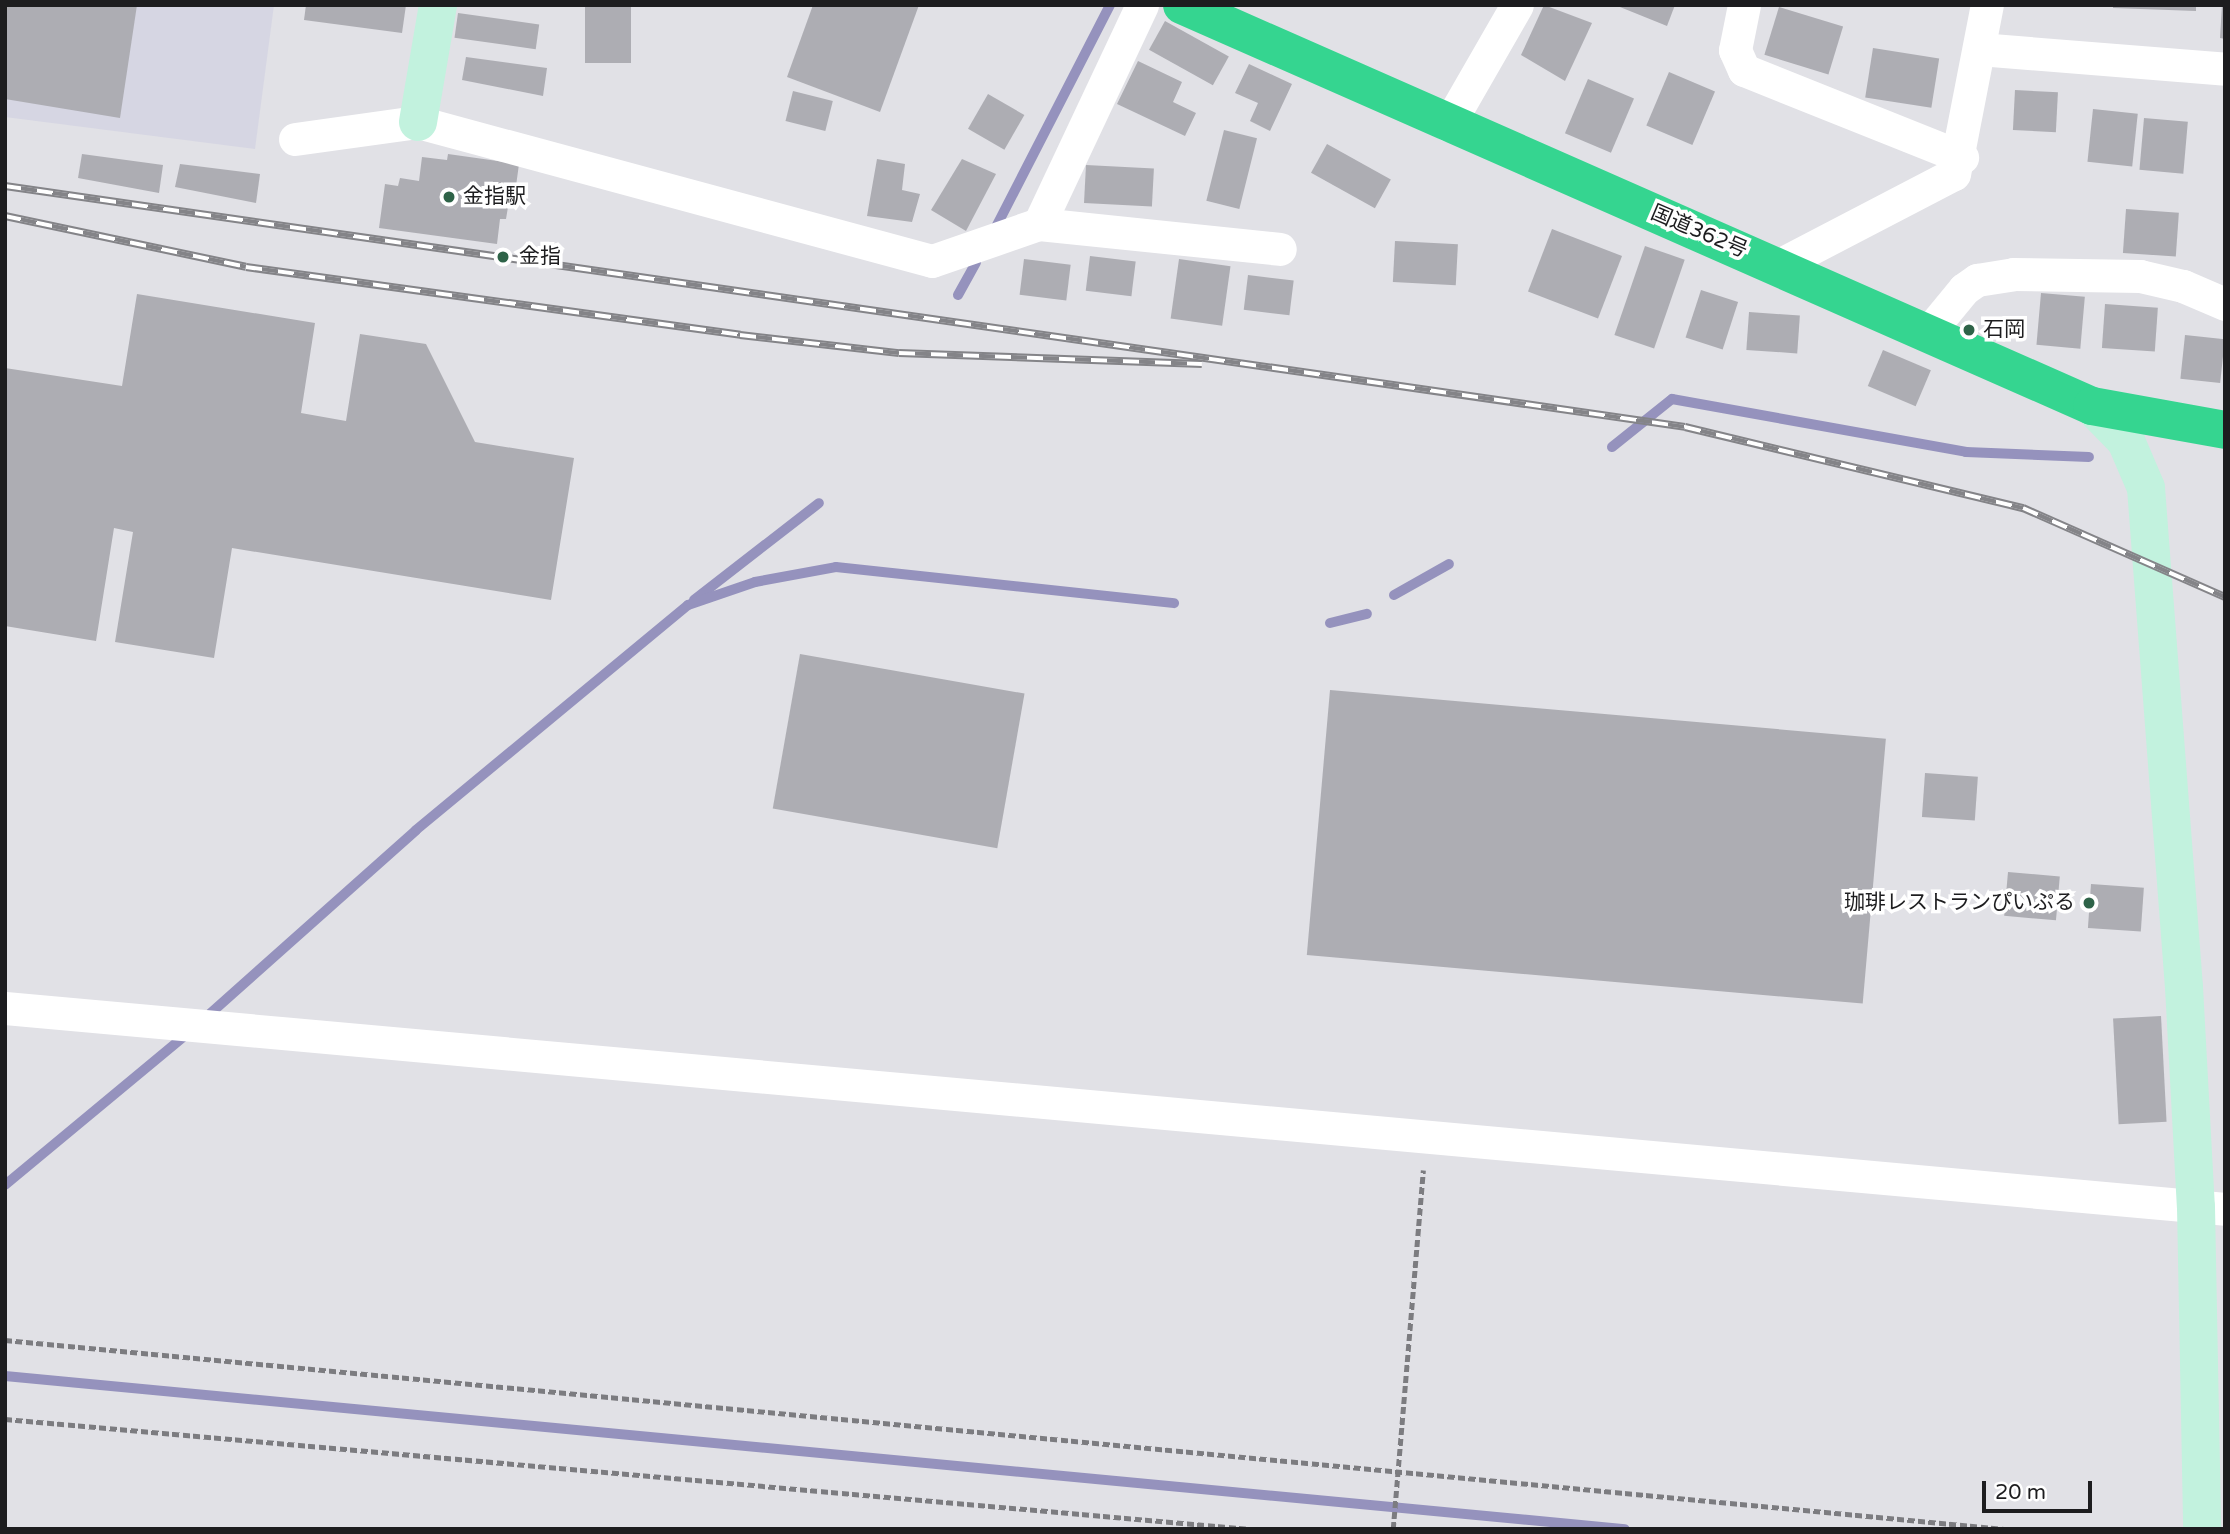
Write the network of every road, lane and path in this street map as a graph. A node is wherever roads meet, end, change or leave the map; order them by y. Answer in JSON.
{"nodes":[{"id":1,"x":438,"y":5,"type":"edge"},
{"id":2,"x":1142,"y":5,"type":"edge"},
{"id":3,"x":1182,"y":5,"type":"edge"},
{"id":4,"x":1517,"y":5,"type":"edge"},
{"id":5,"x":1744,"y":5,"type":"edge"},
{"id":6,"x":1987,"y":5,"type":"edge"},
{"id":7,"x":1222,"y":13,"type":"edge"},
{"id":8,"x":1979,"y":49,"type":"junction"},
{"id":9,"x":2225,"y":69,"type":"edge"},
{"id":10,"x":418,"y":122,"type":"junction"},
{"id":11,"x":1448,"y":125,"type":"junction"},
{"id":12,"x":295,"y":139,"type":"dead end"},
{"id":13,"x":1962,"y":157,"type":"junction"},
{"id":14,"x":1039,"y":224,"type":"junction"},
{"id":15,"x":1279,"y":250,"type":"dead end"},
{"id":16,"x":1777,"y":265,"type":"junction"},
{"id":17,"x":2225,"y":304,"type":"edge"},
{"id":18,"x":1927,"y":334,"type":"junction"},
{"id":19,"x":2092,"y":407,"type":"junction"},
{"id":20,"x":2225,"y":430,"type":"edge"},
{"id":21,"x":5,"y":1008,"type":"edge"},
{"id":22,"x":1426,"y":1134,"type":"junction"},
{"id":23,"x":2210,"y":1208,"type":"edge"},
{"id":24,"x":5,"y":1340,"type":"edge"},
{"id":25,"x":5,"y":1419,"type":"edge"},
{"id":26,"x":1398,"y":1472,"type":"junction"},
{"id":27,"x":1250,"y":1529,"type":"edge"},
{"id":28,"x":1393,"y":1529,"type":"edge"},
{"id":29,"x":2004,"y":1529,"type":"edge"},
{"id":30,"x":2202,"y":1529,"type":"edge"}],
"edges":[{"from":1,"to":10,"type":"street"},
{"from":2,"to":14,"type":"street"},
{"from":3,"to":7,"type":"highway","name":"国道362号"},
{"from":4,"to":11,"type":"street"},
{"from":5,"to":13,"type":"street"},
{"from":6,"to":8,"type":"street"},
{"from":7,"to":11,"type":"highway","name":"国道362号"},
{"from":8,"to":9,"type":"street"},
{"from":8,"to":13,"type":"street"},
{"from":10,"to":12,"type":"street"},
{"from":10,"to":14,"type":"street"},
{"from":11,"to":16,"type":"highway","name":"国道362号"},
{"from":13,"to":16,"type":"street"},
{"from":14,"to":15,"type":"street"},
{"from":16,"to":18,"type":"highway","name":"国道362号"},
{"from":17,"to":18,"type":"street"},
{"from":18,"to":19,"type":"highway","name":"国道362号"},
{"from":19,"to":20,"type":"highway","name":"国道362号"},
{"from":19,"to":23,"type":"street"},
{"from":21,"to":22,"type":"street"},
{"from":22,"to":23,"type":"street"},
{"from":22,"to":26,"type":"path"},
{"from":23,"to":30,"type":"street"},
{"from":24,"to":26,"type":"path"},
{"from":25,"to":27,"type":"path"},
{"from":26,"to":28,"type":"path"},
{"from":26,"to":29,"type":"path"}]}
